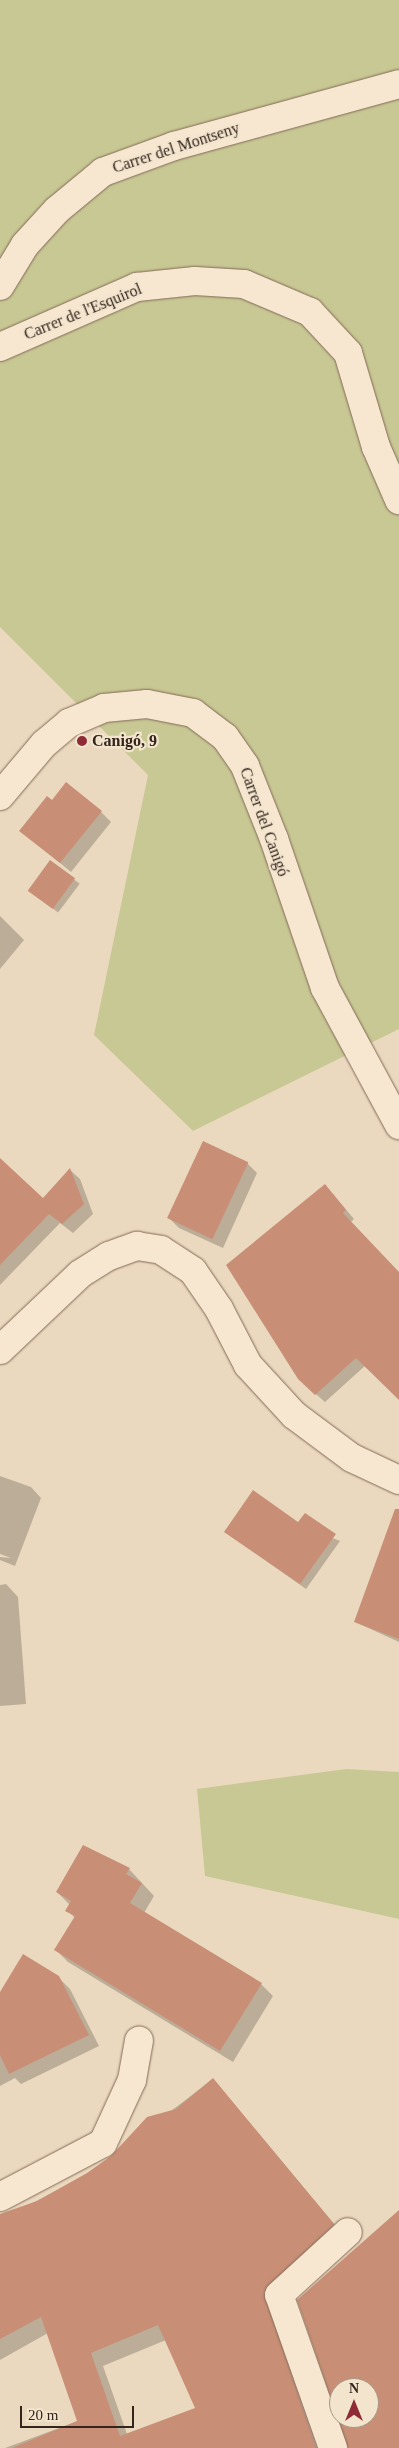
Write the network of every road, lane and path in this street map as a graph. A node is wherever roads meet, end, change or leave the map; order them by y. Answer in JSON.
{"nodes":[{"id":1,"x":399,"y":84,"type":"edge"},
{"id":2,"x":0,"y":286,"type":"edge"},
{"id":3,"x":0,"y":347,"type":"edge"},
{"id":4,"x":399,"y":500,"type":"edge"},
{"id":5,"x":0,"y":796,"type":"edge"},
{"id":6,"x":369,"y":1067,"type":"junction"},
{"id":7,"x":399,"y":1081,"type":"edge"},
{"id":8,"x":399,"y":1125,"type":"edge"},
{"id":9,"x":0,"y":1350,"type":"edge"},
{"id":10,"x":399,"y":1480,"type":"edge"},
{"id":11,"x":139,"y":2041,"type":"dead end"},
{"id":12,"x":0,"y":2197,"type":"edge"},
{"id":13,"x":348,"y":2232,"type":"dead end"},
{"id":14,"x":333,"y":2448,"type":"edge"}],
"edges":[{"from":1,"to":2,"type":"street","name":"Carrer del Montseny"},
{"from":3,"to":4,"type":"street","name":"Carrer de l'Esquirol"},
{"from":5,"to":6,"type":"street","name":"Carrer del Canigó"},
{"from":6,"to":7,"type":"street"},
{"from":6,"to":8,"type":"street","name":"Carrer del Canigó"},
{"from":9,"to":10,"type":"street"},
{"from":11,"to":12,"type":"street"},
{"from":13,"to":14,"type":"street"}]}
